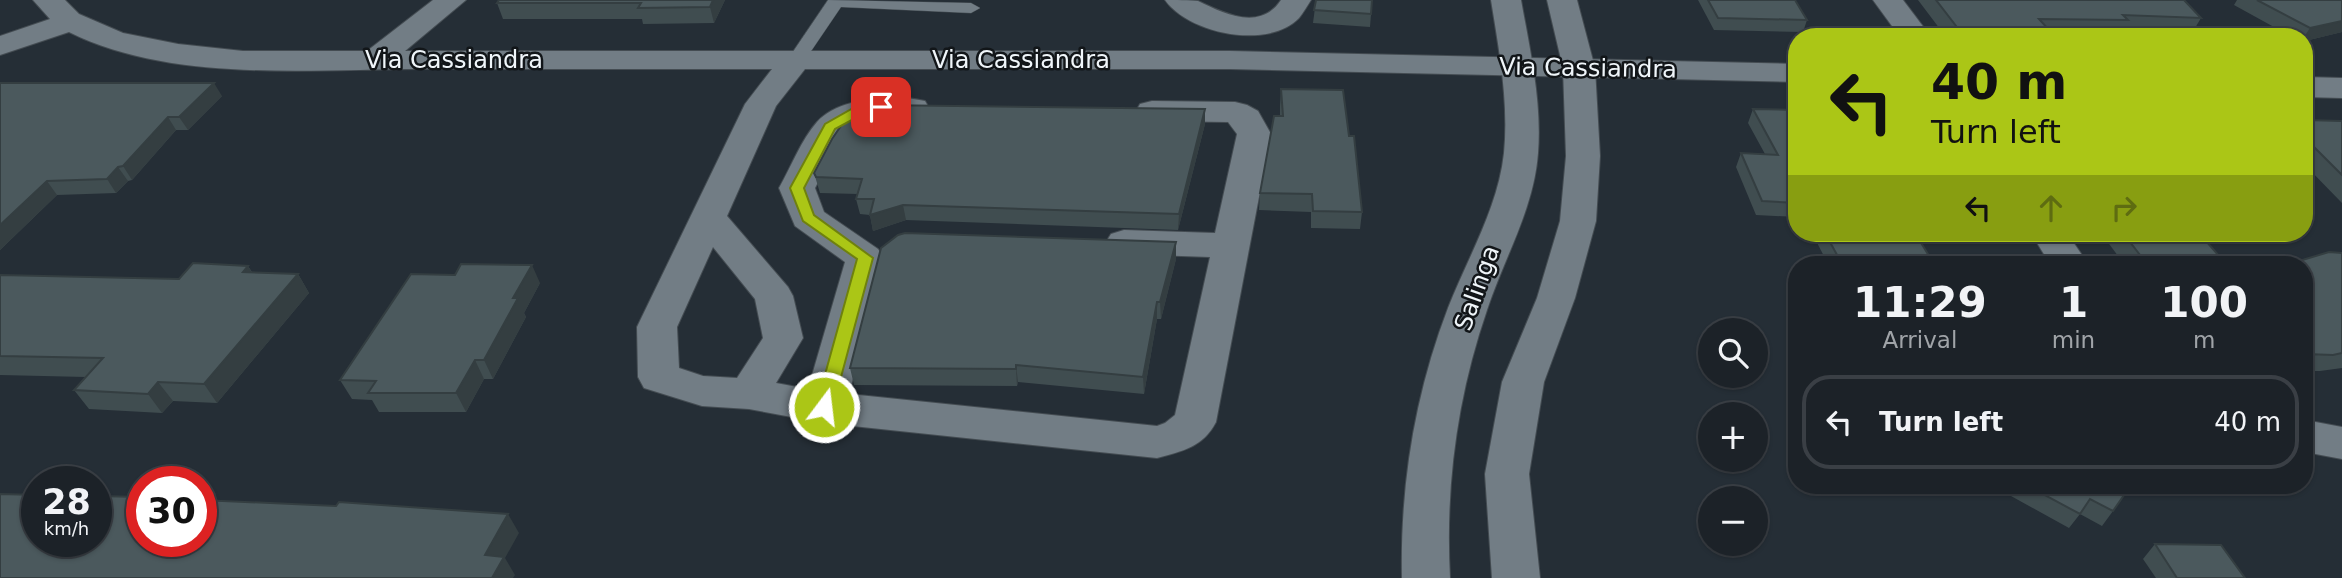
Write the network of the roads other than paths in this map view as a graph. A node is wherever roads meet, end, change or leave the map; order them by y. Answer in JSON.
{"nodes":[{"id":1,"x":48,"y":0,"type":"edge"},
{"id":2,"x":452,"y":0,"type":"edge"},
{"id":3,"x":1180,"y":0,"type":"edge"},
{"id":4,"x":1296,"y":0,"type":"edge"},
{"id":5,"x":1506,"y":0,"type":"edge"},
{"id":6,"x":1562,"y":0,"type":"edge"},
{"id":7,"x":1888,"y":0,"type":"edge"},
{"id":8,"x":836,"y":1,"type":"edge"},
{"id":9,"x":971,"y":8,"type":"dead end"},
{"id":10,"x":71,"y":22,"type":"junction"},
{"id":11,"x":1239,"y":26,"type":"junction"},
{"id":12,"x":1909,"y":28,"type":"edge"},
{"id":13,"x":0,"y":46,"type":"edge"},
{"id":14,"x":797,"y":59,"type":"junction"},
{"id":15,"x":1230,"y":60,"type":"junction"},
{"id":16,"x":373,"y":61,"type":"junction"},
{"id":17,"x":1518,"y":66,"type":"junction"},
{"id":18,"x":1578,"y":68,"type":"junction"},
{"id":19,"x":1788,"y":73,"type":"edge"},
{"id":20,"x":2313,"y":87,"type":"edge"},
{"id":21,"x":2342,"y":88,"type":"edge"},
{"id":22,"x":949,"y":108,"type":"edge"},
{"id":23,"x":1126,"y":111,"type":"edge"},
{"id":24,"x":710,"y":219,"type":"junction"},
{"id":25,"x":897,"y":238,"type":"edge"},
{"id":26,"x":1095,"y":241,"type":"edge"},
{"id":27,"x":1230,"y":246,"type":"junction"},
{"id":28,"x":865,"y":258,"type":"junction"},
{"id":29,"x":749,"y":394,"type":"junction"},
{"id":30,"x":824,"y":407,"type":"junction"},
{"id":31,"x":2313,"y":438,"type":"edge"},
{"id":32,"x":2342,"y":443,"type":"edge"},
{"id":33,"x":1426,"y":578,"type":"edge"},
{"id":34,"x":1516,"y":578,"type":"edge"}],
"edges":[{"from":1,"to":10,"type":"street","name":"Via Cassiandra"},
{"from":2,"to":16,"type":"street"},
{"from":3,"to":11,"type":"street"},
{"from":4,"to":11,"type":"street"},
{"from":5,"to":17,"type":"street","name":"Salinga"},
{"from":6,"to":18,"type":"street"},
{"from":7,"to":12,"type":"street"},
{"from":8,"to":9,"type":"lane"},
{"from":8,"to":14,"type":"lane"},
{"from":10,"to":13,"type":"street"},
{"from":10,"to":16,"type":"street","name":"Via Cassiandra"},
{"from":11,"to":15,"type":"street"},
{"from":14,"to":15,"type":"street","name":"Via Cassiandra"},
{"from":14,"to":16,"type":"street","name":"Via Cassiandra"},
{"from":14,"to":24,"type":"street"},
{"from":15,"to":17,"type":"street","name":"Via Cassiandra"},
{"from":17,"to":18,"type":"street","name":"Via Cassiandra"},
{"from":17,"to":33,"type":"street","name":"Salinga"},
{"from":18,"to":19,"type":"street","name":"Via Cassiandra"},
{"from":18,"to":34,"type":"street"},
{"from":20,"to":21,"type":"street"},
{"from":22,"to":28,"type":"street"},
{"from":23,"to":27,"type":"street"},
{"from":24,"to":29,"type":"street"},
{"from":24,"to":29,"type":"street"},
{"from":25,"to":28,"type":"street"},
{"from":26,"to":27,"type":"street"},
{"from":27,"to":30,"type":"street"},
{"from":28,"to":30,"type":"street"},
{"from":29,"to":30,"type":"street"},
{"from":31,"to":32,"type":"street"}]}
